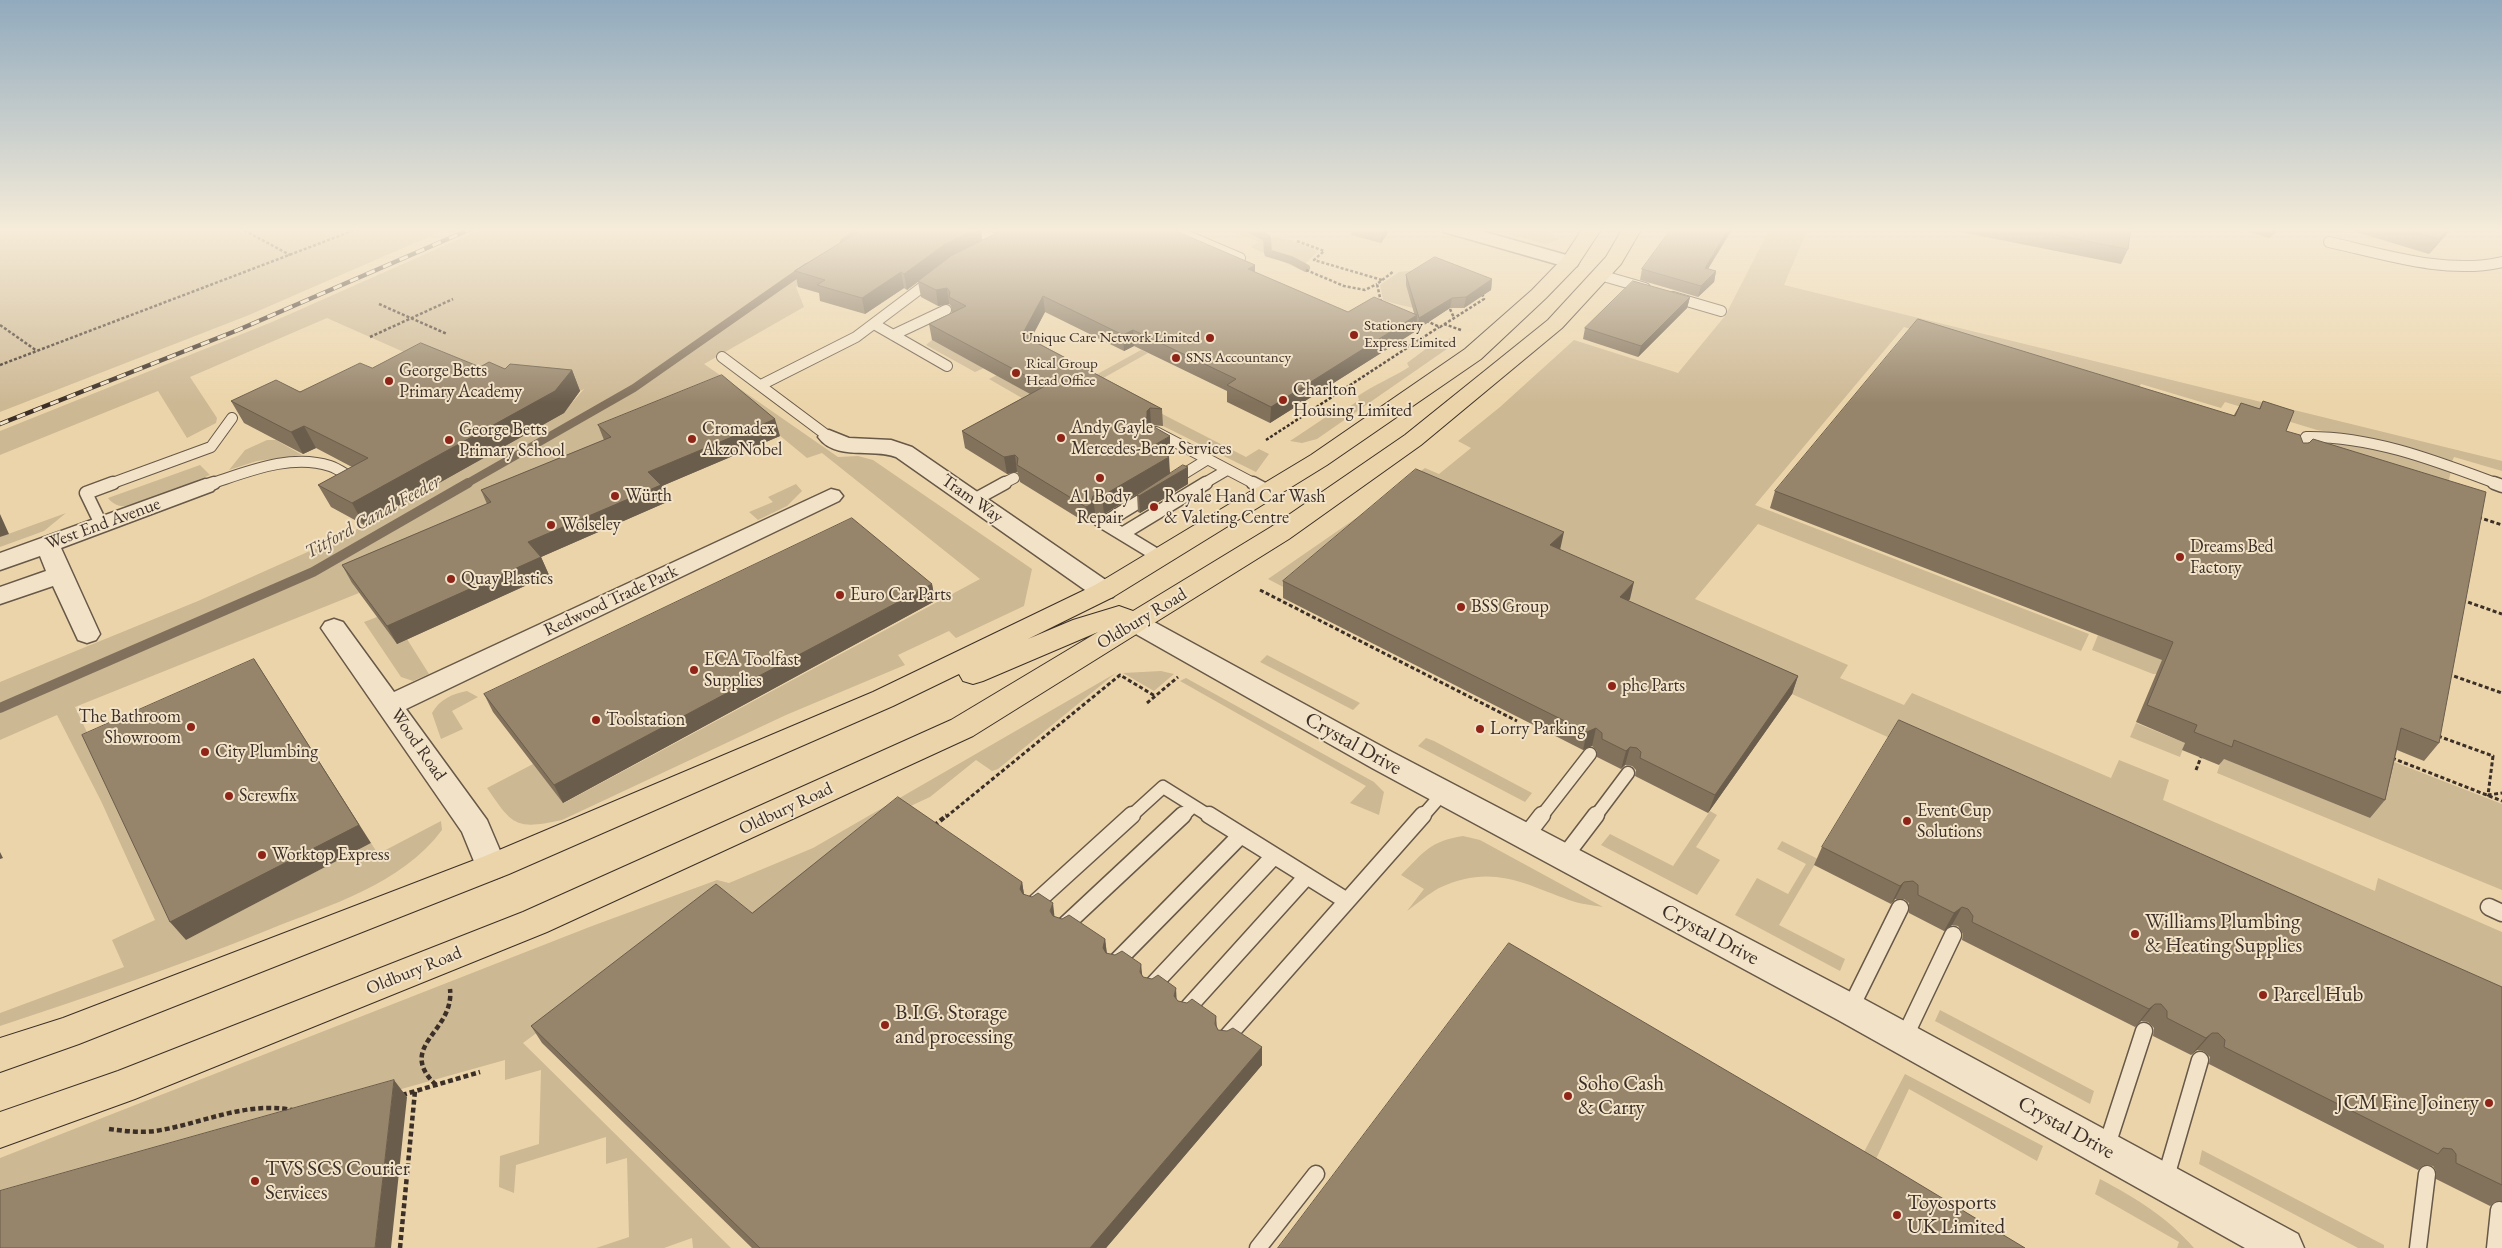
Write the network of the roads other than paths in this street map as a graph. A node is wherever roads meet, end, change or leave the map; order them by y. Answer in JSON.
{"nodes":[{"id":1,"x":923,"y":286,"type":"edge"},
{"id":2,"x":1547,"y":286,"type":"edge"},
{"id":3,"x":1590,"y":286,"type":"edge"},
{"id":4,"x":1639,"y":286,"type":"edge"},
{"id":5,"x":946,"y":310,"type":"edge"},
{"id":6,"x":1721,"y":311,"type":"dead end"},
{"id":7,"x":874,"y":324,"type":"junction"},
{"id":8,"x":893,"y":335,"type":"junction"},
{"id":9,"x":722,"y":357,"type":"dead end"},
{"id":10,"x":947,"y":366,"type":"dead end"},
{"id":11,"x":760,"y":385,"type":"junction"},
{"id":12,"x":232,"y":418,"type":"edge"},
{"id":13,"x":1154,"y":431,"type":"edge"},
{"id":14,"x":828,"y":437,"type":"joint"},
{"id":15,"x":2296,"y":454,"type":"edge"},
{"id":16,"x":1208,"y":460,"type":"junction"},
{"id":17,"x":1226,"y":470,"type":"junction"},
{"id":18,"x":1014,"y":478,"type":"edge"},
{"id":19,"x":354,"y":479,"type":"edge"},
{"id":20,"x":205,"y":486,"type":"joint"},
{"id":21,"x":2502,"y":486,"type":"edge"},
{"id":22,"x":1268,"y":492,"type":"junction"},
{"id":23,"x":831,"y":496,"type":"dead end"},
{"id":24,"x":974,"y":500,"type":"junction"},
{"id":25,"x":101,"y":524,"type":"junction"},
{"id":26,"x":1122,"y":534,"type":"junction"},
{"id":27,"x":47,"y":545,"type":"junction"},
{"id":28,"x":1160,"y":557,"type":"junction"},
{"id":29,"x":0,"y":562,"type":"edge"},
{"id":30,"x":59,"y":574,"type":"junction"},
{"id":31,"x":1104,"y":591,"type":"junction"},
{"id":32,"x":0,"y":596,"type":"edge"},
{"id":33,"x":1136,"y":623,"type":"junction"},
{"id":34,"x":334,"y":628,"type":"dead end"},
{"id":35,"x":87,"y":634,"type":"dead end"},
{"id":36,"x":883,"y":699,"type":"junction"},
{"id":37,"x":390,"y":705,"type":"junction"},
{"id":38,"x":1590,"y":754,"type":"edge"},
{"id":39,"x":1628,"y":773,"type":"edge"},
{"id":40,"x":1443,"y":792,"type":"junction"},
{"id":41,"x":1193,"y":806,"type":"junction"},
{"id":42,"x":1240,"y":836,"type":"junction"},
{"id":43,"x":1525,"y":837,"type":"junction"},
{"id":44,"x":1274,"y":856,"type":"junction"},
{"id":45,"x":1564,"y":857,"type":"junction"},
{"id":46,"x":491,"y":867,"type":"junction"},
{"id":47,"x":1306,"y":876,"type":"junction"},
{"id":48,"x":1347,"y":901,"type":"junction"},
{"id":49,"x":1033,"y":905,"type":"edge"},
{"id":50,"x":1900,"y":908,"type":"edge"},
{"id":51,"x":1063,"y":927,"type":"edge"},
{"id":52,"x":1953,"y":935,"type":"edge"},
{"id":53,"x":1115,"y":962,"type":"edge"},
{"id":54,"x":1151,"y":987,"type":"edge"},
{"id":55,"x":1850,"y":1009,"type":"junction"},
{"id":56,"x":1185,"y":1011,"type":"edge"},
{"id":57,"x":2144,"y":1031,"type":"edge"},
{"id":58,"x":1904,"y":1038,"type":"junction"},
{"id":59,"x":1226,"y":1039,"type":"edge"},
{"id":60,"x":0,"y":1055,"type":"edge"},
{"id":61,"x":2200,"y":1060,"type":"edge"},
{"id":62,"x":0,"y":1130,"type":"edge"},
{"id":63,"x":2105,"y":1150,"type":"junction"},
{"id":64,"x":1316,"y":1174,"type":"dead end"},
{"id":65,"x":2427,"y":1174,"type":"edge"},
{"id":66,"x":2164,"y":1182,"type":"junction"},
{"id":67,"x":2499,"y":1210,"type":"dead end"},
{"id":68,"x":1258,"y":1248,"type":"edge"},
{"id":69,"x":2284,"y":1248,"type":"edge"},
{"id":70,"x":2418,"y":1248,"type":"edge"},
{"id":71,"x":2495,"y":1248,"type":"edge"}],
"edges":[{"from":1,"to":7,"type":"lane"},
{"from":2,"to":22,"type":"main road"},
{"from":3,"to":33,"type":"main road","name":"Oldbury Road"},
{"from":4,"to":6,"type":"lane"},
{"from":5,"to":8,"type":"lane"},
{"from":7,"to":8,"type":"lane"},
{"from":7,"to":11,"type":"lane"},
{"from":8,"to":10,"type":"lane"},
{"from":9,"to":11,"type":"lane"},
{"from":11,"to":14,"type":"lane"},
{"from":12,"to":25,"type":"lane"},
{"from":13,"to":16,"type":"lane"},
{"from":14,"to":24,"type":"street","name":"Tram Way"},
{"from":15,"to":21,"type":"lane"},
{"from":16,"to":17,"type":"lane"},
{"from":16,"to":26,"type":"lane"},
{"from":17,"to":22,"type":"lane"},
{"from":17,"to":26,"type":"lane"},
{"from":18,"to":24,"type":"lane"},
{"from":19,"to":20,"type":"lane"},
{"from":20,"to":25,"type":"street","name":"West End Avenue"},
{"from":22,"to":28,"type":"main road"},
{"from":23,"to":37,"type":"street","name":"Redwood Trade Park"},
{"from":24,"to":31,"type":"street","name":"Tram Way"},
{"from":25,"to":27,"type":"street","name":"West End Avenue"},
{"from":26,"to":28,"type":"lane"},
{"from":27,"to":29,"type":"street","name":"West End Avenue"},
{"from":27,"to":30,"type":"street"},
{"from":28,"to":31,"type":"main road"},
{"from":30,"to":32,"type":"street"},
{"from":30,"to":35,"type":"street"},
{"from":31,"to":36,"type":"main road"},
{"from":33,"to":36,"type":"main road"},
{"from":33,"to":40,"type":"street","name":"Crystal Drive"},
{"from":33,"to":62,"type":"main road","name":"Oldbury Road"},
{"from":34,"to":37,"type":"street","name":"Wood Road"},
{"from":36,"to":46,"type":"main road"},
{"from":37,"to":46,"type":"street","name":"Wood Road"},
{"from":38,"to":43,"type":"lane"},
{"from":39,"to":45,"type":"lane"},
{"from":40,"to":43,"type":"street","name":"Crystal Drive"},
{"from":40,"to":48,"type":"lane"},
{"from":41,"to":42,"type":"lane"},
{"from":41,"to":49,"type":"lane"},
{"from":41,"to":51,"type":"lane"},
{"from":42,"to":44,"type":"lane"},
{"from":42,"to":53,"type":"lane"},
{"from":43,"to":45,"type":"street","name":"Crystal Drive"},
{"from":44,"to":47,"type":"lane"},
{"from":44,"to":54,"type":"lane"},
{"from":45,"to":55,"type":"street","name":"Crystal Drive"},
{"from":46,"to":60,"type":"main road"},
{"from":47,"to":48,"type":"lane"},
{"from":47,"to":56,"type":"lane"},
{"from":48,"to":59,"type":"lane"},
{"from":50,"to":55,"type":"lane"},
{"from":52,"to":58,"type":"lane"},
{"from":55,"to":58,"type":"street","name":"Crystal Drive"},
{"from":57,"to":63,"type":"lane"},
{"from":58,"to":63,"type":"street","name":"Crystal Drive"},
{"from":61,"to":66,"type":"lane"},
{"from":63,"to":66,"type":"street","name":"Crystal Drive"},
{"from":64,"to":68,"type":"lane"},
{"from":65,"to":70,"type":"lane"},
{"from":66,"to":69,"type":"street","name":"Crystal Drive"},
{"from":67,"to":71,"type":"lane"}]}
